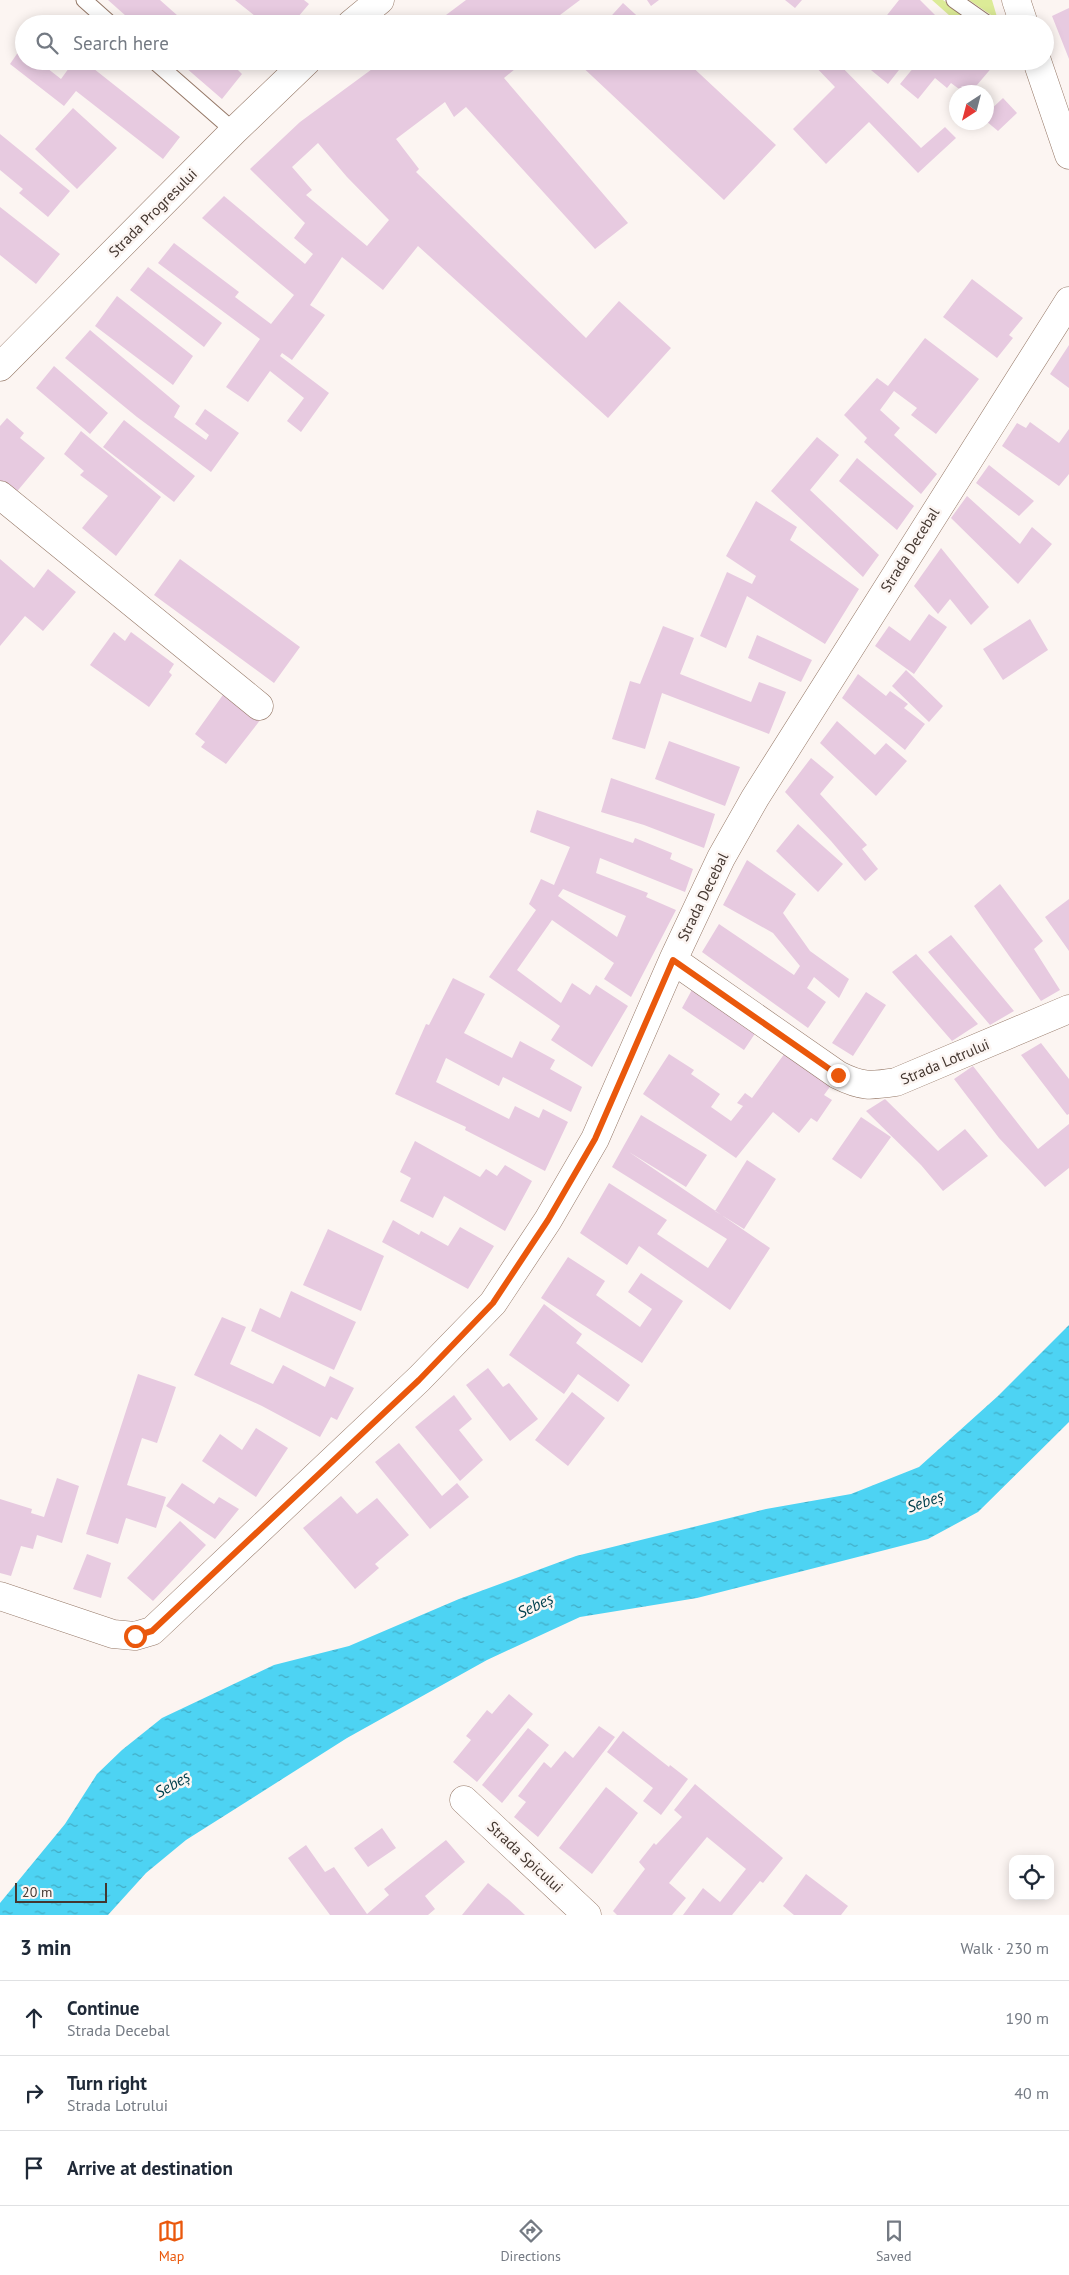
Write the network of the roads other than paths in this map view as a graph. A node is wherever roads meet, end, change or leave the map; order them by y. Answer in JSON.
{"nodes":[{"id":1,"x":84,"y":0,"type":"edge"},
{"id":2,"x":380,"y":0,"type":"edge"},
{"id":3,"x":954,"y":0,"type":"edge"},
{"id":4,"x":1016,"y":0,"type":"edge"},
{"id":5,"x":101,"y":15,"type":"edge"},
{"id":6,"x":362,"y":15,"type":"edge"},
{"id":7,"x":975,"y":15,"type":"edge"},
{"id":8,"x":1021,"y":15,"type":"edge"},
{"id":9,"x":164,"y":70,"type":"edge"},
{"id":10,"x":298,"y":70,"type":"edge"},
{"id":11,"x":1040,"y":70,"type":"edge"},
{"id":12,"x":234,"y":132,"type":"junction"},
{"id":13,"x":1069,"y":156,"type":"edge"},
{"id":14,"x":1069,"y":301,"type":"edge"},
{"id":15,"x":0,"y":367,"type":"edge"},
{"id":16,"x":0,"y":495,"type":"edge"},
{"id":17,"x":259,"y":706,"type":"dead end"},
{"id":18,"x":673,"y":960,"type":"junction"},
{"id":19,"x":1069,"y":1009,"type":"edge"},
{"id":20,"x":0,"y":1596,"type":"edge"},
{"id":21,"x":464,"y":1800,"type":"dead end"},
{"id":22,"x":587,"y":1915,"type":"edge"}],
"edges":[{"from":1,"to":5,"type":"lane"},
{"from":2,"to":6,"type":"street"},
{"from":3,"to":7,"type":"lane"},
{"from":4,"to":8,"type":"street"},
{"from":9,"to":12,"type":"lane"},
{"from":10,"to":12,"type":"street","name":"Strada Progresului"},
{"from":11,"to":13,"type":"street"},
{"from":12,"to":15,"type":"street","name":"Strada Progresului"},
{"from":14,"to":18,"type":"street","name":"Strada Decebal"},
{"from":16,"to":17,"type":"street"},
{"from":18,"to":19,"type":"street","name":"Strada Lotrului"},
{"from":18,"to":20,"type":"street","name":"Strada Decebal"},
{"from":21,"to":22,"type":"street","name":"Strada Spicului"}]}
